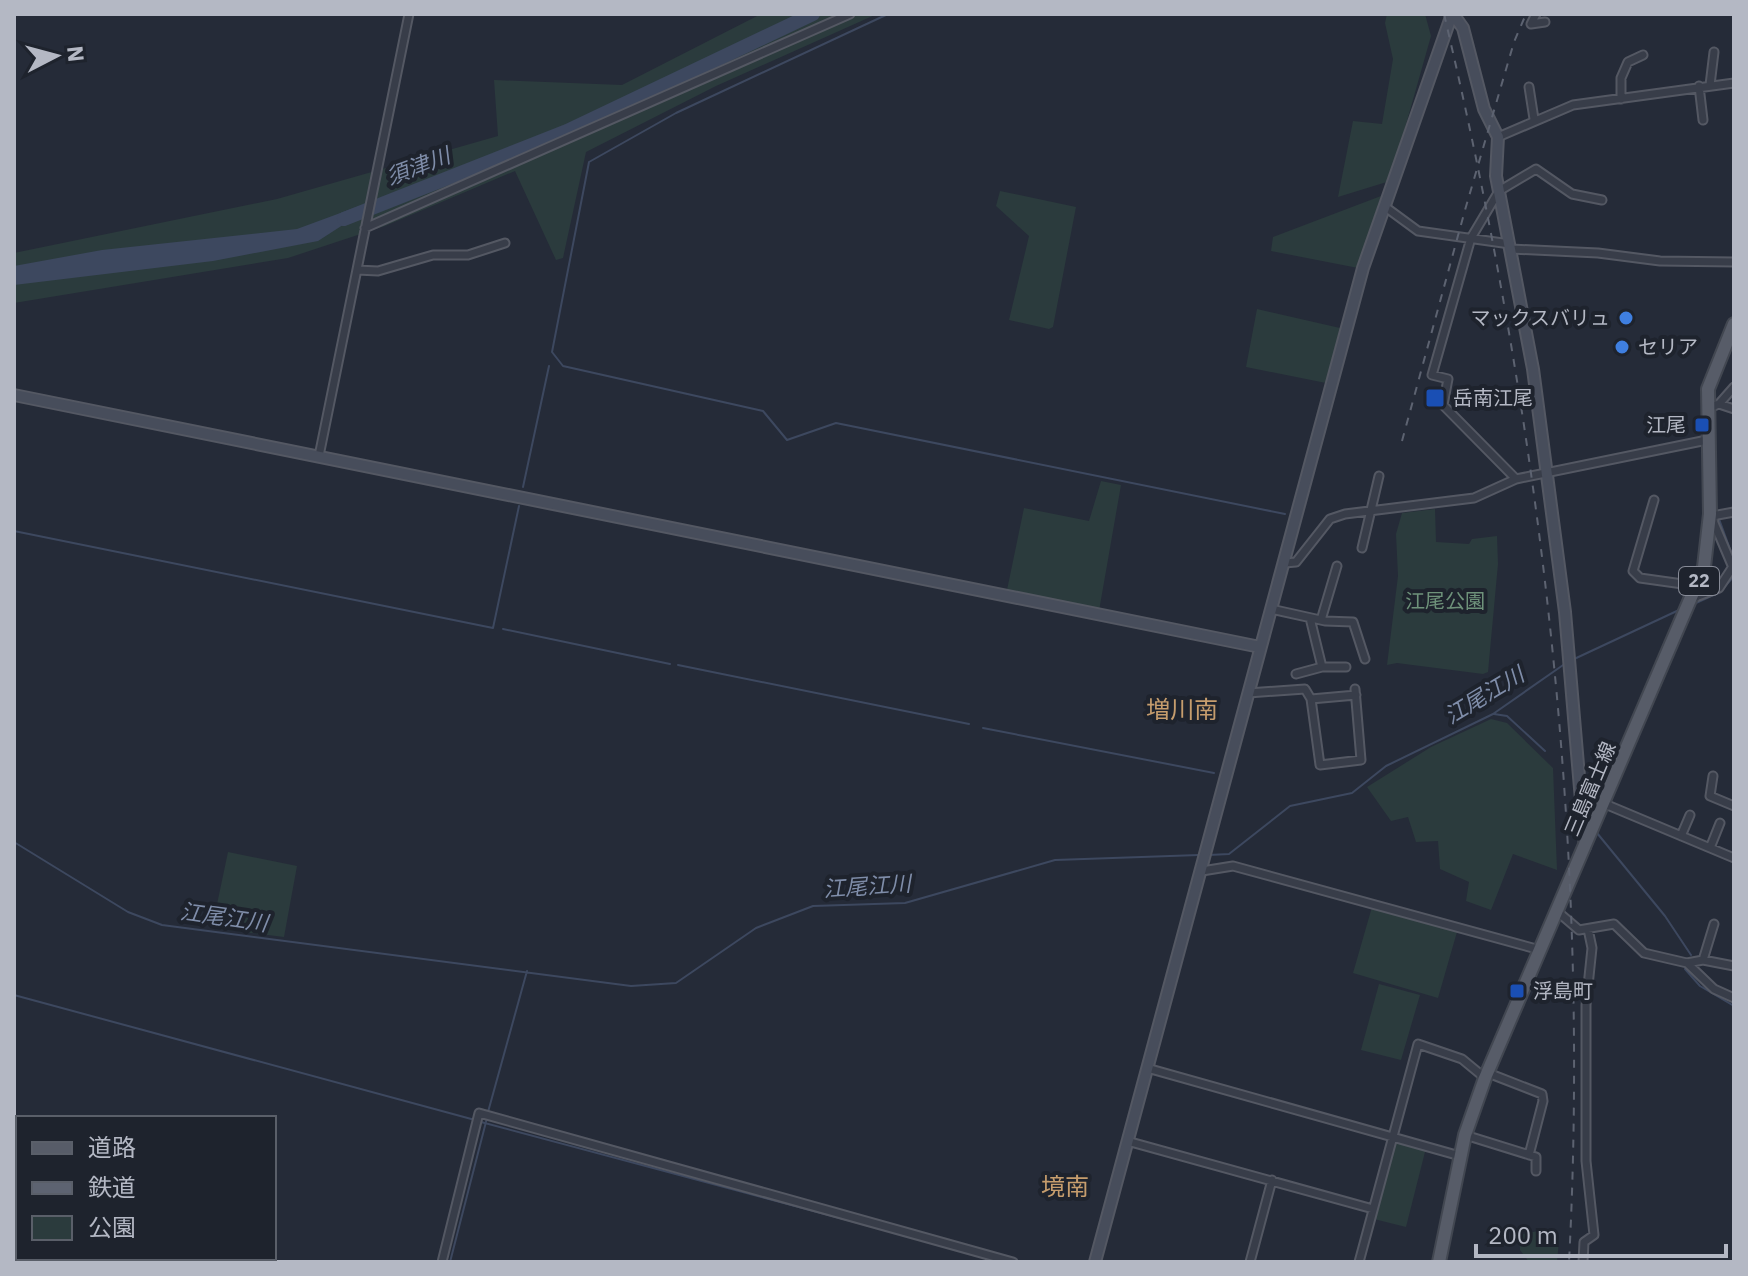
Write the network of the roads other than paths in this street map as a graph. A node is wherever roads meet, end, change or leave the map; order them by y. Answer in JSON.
{"nodes":[{"id":1,"x":409,"y":14,"type":"edge"},
{"id":2,"x":850,"y":14,"type":"edge"},
{"id":3,"x":1453,"y":14,"type":"edge"},
{"id":4,"x":1536,"y":14,"type":"edge"},
{"id":5,"x":1545,"y":22,"type":"dead end"},
{"id":6,"x":1714,"y":52,"type":"dead end"},
{"id":7,"x":1643,"y":55,"type":"dead end"},
{"id":8,"x":1734,"y":83,"type":"edge"},
{"id":9,"x":1710,"y":85,"type":"junction"},
{"id":10,"x":1699,"y":86,"type":"junction"},
{"id":11,"x":1529,"y":87,"type":"dead end"},
{"id":12,"x":1621,"y":99,"type":"junction"},
{"id":13,"x":1534,"y":119,"type":"junction"},
{"id":14,"x":1703,"y":120,"type":"dead end"},
{"id":15,"x":1498,"y":137,"type":"junction"},
{"id":16,"x":1499,"y":191,"type":"junction"},
{"id":17,"x":1602,"y":200,"type":"dead end"},
{"id":18,"x":1384,"y":206,"type":"junction"},
{"id":19,"x":365,"y":228,"type":"junction"},
{"id":20,"x":1471,"y":238,"type":"junction"},
{"id":21,"x":505,"y":243,"type":"dead end"},
{"id":22,"x":1511,"y":246,"type":"junction"},
{"id":23,"x":1734,"y":262,"type":"edge"},
{"id":24,"x":357,"y":270,"type":"junction"},
{"id":25,"x":1734,"y":324,"type":"edge"},
{"id":26,"x":1734,"y":387,"type":"edge"},
{"id":27,"x":14,"y":395,"type":"edge"},
{"id":28,"x":1712,"y":406,"type":"junction"},
{"id":29,"x":1734,"y":409,"type":"edge"},
{"id":30,"x":1707,"y":440,"type":"junction"},
{"id":31,"x":319,"y":456,"type":"junction"},
{"id":32,"x":1547,"y":474,"type":"junction"},
{"id":33,"x":1379,"y":476,"type":"dead end"},
{"id":34,"x":1516,"y":479,"type":"junction"},
{"id":35,"x":1654,"y":500,"type":"dead end"},
{"id":36,"x":1372,"y":509,"type":"junction"},
{"id":37,"x":1734,"y":512,"type":"edge"},
{"id":38,"x":1711,"y":515,"type":"junction"},
{"id":39,"x":1362,"y":548,"type":"dead end"},
{"id":40,"x":1285,"y":563,"type":"junction"},
{"id":41,"x":1337,"y":566,"type":"dead end"},
{"id":42,"x":1733,"y":569,"type":"edge"},
{"id":43,"x":1695,"y":592,"type":"junction"},
{"id":44,"x":1271,"y":609,"type":"junction"},
{"id":45,"x":1310,"y":618,"type":"junction"},
{"id":46,"x":1321,"y":620,"type":"junction"},
{"id":47,"x":1260,"y":647,"type":"junction"},
{"id":48,"x":1365,"y":659,"type":"dead end"},
{"id":49,"x":1322,"y":667,"type":"junction"},
{"id":50,"x":1346,"y":667,"type":"dead end"},
{"id":51,"x":1296,"y":674,"type":"dead end"},
{"id":52,"x":1248,"y":693,"type":"junction"},
{"id":53,"x":1311,"y":699,"type":"junction"},
{"id":54,"x":1713,"y":776,"type":"dead end"},
{"id":55,"x":1605,"y":804,"type":"junction"},
{"id":56,"x":1734,"y":806,"type":"edge"},
{"id":57,"x":1690,"y":815,"type":"dead end"},
{"id":58,"x":1720,"y":823,"type":"dead end"},
{"id":59,"x":1591,"y":836,"type":"junction"},
{"id":60,"x":1681,"y":836,"type":"junction"},
{"id":61,"x":1710,"y":848,"type":"junction"},
{"id":62,"x":1734,"y":858,"type":"edge"},
{"id":63,"x":1203,"y":868,"type":"junction"},
{"id":64,"x":1558,"y":912,"type":"junction"},
{"id":65,"x":1714,"y":924,"type":"dead end"},
{"id":66,"x":1588,"y":929,"type":"junction"},
{"id":67,"x":1540,"y":950,"type":"junction"},
{"id":68,"x":1703,"y":960,"type":"junction"},
{"id":69,"x":1687,"y":963,"type":"junction"},
{"id":70,"x":1734,"y":966,"type":"edge"},
{"id":71,"x":1734,"y":998,"type":"edge"},
{"id":72,"x":1147,"y":1068,"type":"junction"},
{"id":73,"x":1486,"y":1075,"type":"junction"},
{"id":74,"x":1393,"y":1134,"type":"junction"},
{"id":75,"x":1465,"y":1135,"type":"junction"},
{"id":76,"x":1127,"y":1141,"type":"junction"},
{"id":77,"x":1529,"y":1155,"type":"junction"},
{"id":78,"x":1460,"y":1156,"type":"junction"},
{"id":79,"x":1536,"y":1171,"type":"dead end"},
{"id":80,"x":1272,"y":1180,"type":"junction"},
{"id":81,"x":1373,"y":1209,"type":"junction"},
{"id":82,"x":442,"y":1262,"type":"edge"},
{"id":83,"x":1013,"y":1262,"type":"edge"},
{"id":84,"x":1095,"y":1262,"type":"edge"},
{"id":85,"x":1250,"y":1262,"type":"edge"},
{"id":86,"x":1359,"y":1262,"type":"edge"},
{"id":87,"x":1439,"y":1262,"type":"edge"},
{"id":88,"x":1583,"y":1262,"type":"edge"}],
"edges":[{"from":1,"to":19,"type":"street"},
{"from":2,"to":19,"type":"street"},
{"from":3,"to":15,"type":"street"},
{"from":3,"to":18,"type":"street"},
{"from":4,"to":5,"type":"street"},
{"from":6,"to":9,"type":"street"},
{"from":7,"to":12,"type":"street"},
{"from":8,"to":9,"type":"street"},
{"from":9,"to":10,"type":"street"},
{"from":10,"to":12,"type":"street"},
{"from":10,"to":14,"type":"street"},
{"from":11,"to":13,"type":"street"},
{"from":12,"to":13,"type":"street"},
{"from":13,"to":15,"type":"street"},
{"from":15,"to":16,"type":"street"},
{"from":16,"to":17,"type":"street"},
{"from":16,"to":20,"type":"street"},
{"from":16,"to":22,"type":"street"},
{"from":18,"to":20,"type":"street"},
{"from":18,"to":40,"type":"street"},
{"from":19,"to":24,"type":"street"},
{"from":20,"to":22,"type":"street"},
{"from":20,"to":34,"type":"street"},
{"from":21,"to":24,"type":"street"},
{"from":22,"to":23,"type":"street"},
{"from":22,"to":32,"type":"street"},
{"from":24,"to":31,"type":"street"},
{"from":25,"to":28,"type":"main road","name":"三島富士線","number":"22"},
{"from":26,"to":28,"type":"street"},
{"from":27,"to":31,"type":"street"},
{"from":28,"to":29,"type":"street"},
{"from":28,"to":30,"type":"main road","name":"三島富士線","number":"22"},
{"from":30,"to":32,"type":"street"},
{"from":30,"to":38,"type":"main road","name":"三島富士線","number":"22"},
{"from":31,"to":47,"type":"street"},
{"from":32,"to":34,"type":"street"},
{"from":32,"to":59,"type":"street"},
{"from":33,"to":36,"type":"street"},
{"from":34,"to":36,"type":"street"},
{"from":35,"to":43,"type":"street"},
{"from":36,"to":39,"type":"street"},
{"from":36,"to":40,"type":"street"},
{"from":37,"to":38,"type":"street"},
{"from":38,"to":42,"type":"street"},
{"from":38,"to":43,"type":"main road","name":"三島富士線","number":"22"},
{"from":40,"to":44,"type":"street"},
{"from":41,"to":46,"type":"street"},
{"from":42,"to":43,"type":"street"},
{"from":43,"to":55,"type":"main road","name":"三島富士線","number":"22"},
{"from":44,"to":45,"type":"street"},
{"from":44,"to":47,"type":"street"},
{"from":45,"to":46,"type":"street"},
{"from":45,"to":49,"type":"street"},
{"from":46,"to":48,"type":"street"},
{"from":47,"to":52,"type":"street"},
{"from":49,"to":50,"type":"street"},
{"from":49,"to":51,"type":"street"},
{"from":52,"to":53,"type":"street"},
{"from":52,"to":63,"type":"street"},
{"from":53,"to":53,"type":"street"},
{"from":54,"to":56,"type":"street"},
{"from":55,"to":59,"type":"main road","name":"三島富士線","number":"22"},
{"from":55,"to":60,"type":"street"},
{"from":57,"to":60,"type":"street"},
{"from":58,"to":61,"type":"street"},
{"from":59,"to":64,"type":"main road","name":"三島富士線","number":"22"},
{"from":60,"to":61,"type":"street"},
{"from":61,"to":62,"type":"street"},
{"from":63,"to":67,"type":"street"},
{"from":63,"to":72,"type":"street"},
{"from":64,"to":66,"type":"street"},
{"from":64,"to":67,"type":"main road","name":"三島富士線","number":"22"},
{"from":65,"to":68,"type":"street"},
{"from":66,"to":69,"type":"street"},
{"from":66,"to":88,"type":"street"},
{"from":67,"to":73,"type":"main road","name":"三島富士線","number":"22"},
{"from":68,"to":69,"type":"street"},
{"from":68,"to":70,"type":"street"},
{"from":69,"to":71,"type":"street"},
{"from":72,"to":74,"type":"street"},
{"from":72,"to":76,"type":"street"},
{"from":73,"to":74,"type":"street"},
{"from":73,"to":75,"type":"main road","name":"三島富士線","number":"22"},
{"from":73,"to":77,"type":"street"},
{"from":74,"to":78,"type":"street"},
{"from":74,"to":81,"type":"street"},
{"from":75,"to":77,"type":"street"},
{"from":75,"to":78,"type":"main road","name":"三島富士線","number":"22"},
{"from":76,"to":80,"type":"street"},
{"from":76,"to":84,"type":"street"},
{"from":77,"to":79,"type":"street"},
{"from":78,"to":87,"type":"main road","name":"三島富士線","number":"22"},
{"from":80,"to":81,"type":"street"},
{"from":80,"to":85,"type":"street"},
{"from":81,"to":86,"type":"street"},
{"from":82,"to":83,"type":"street"}]}
